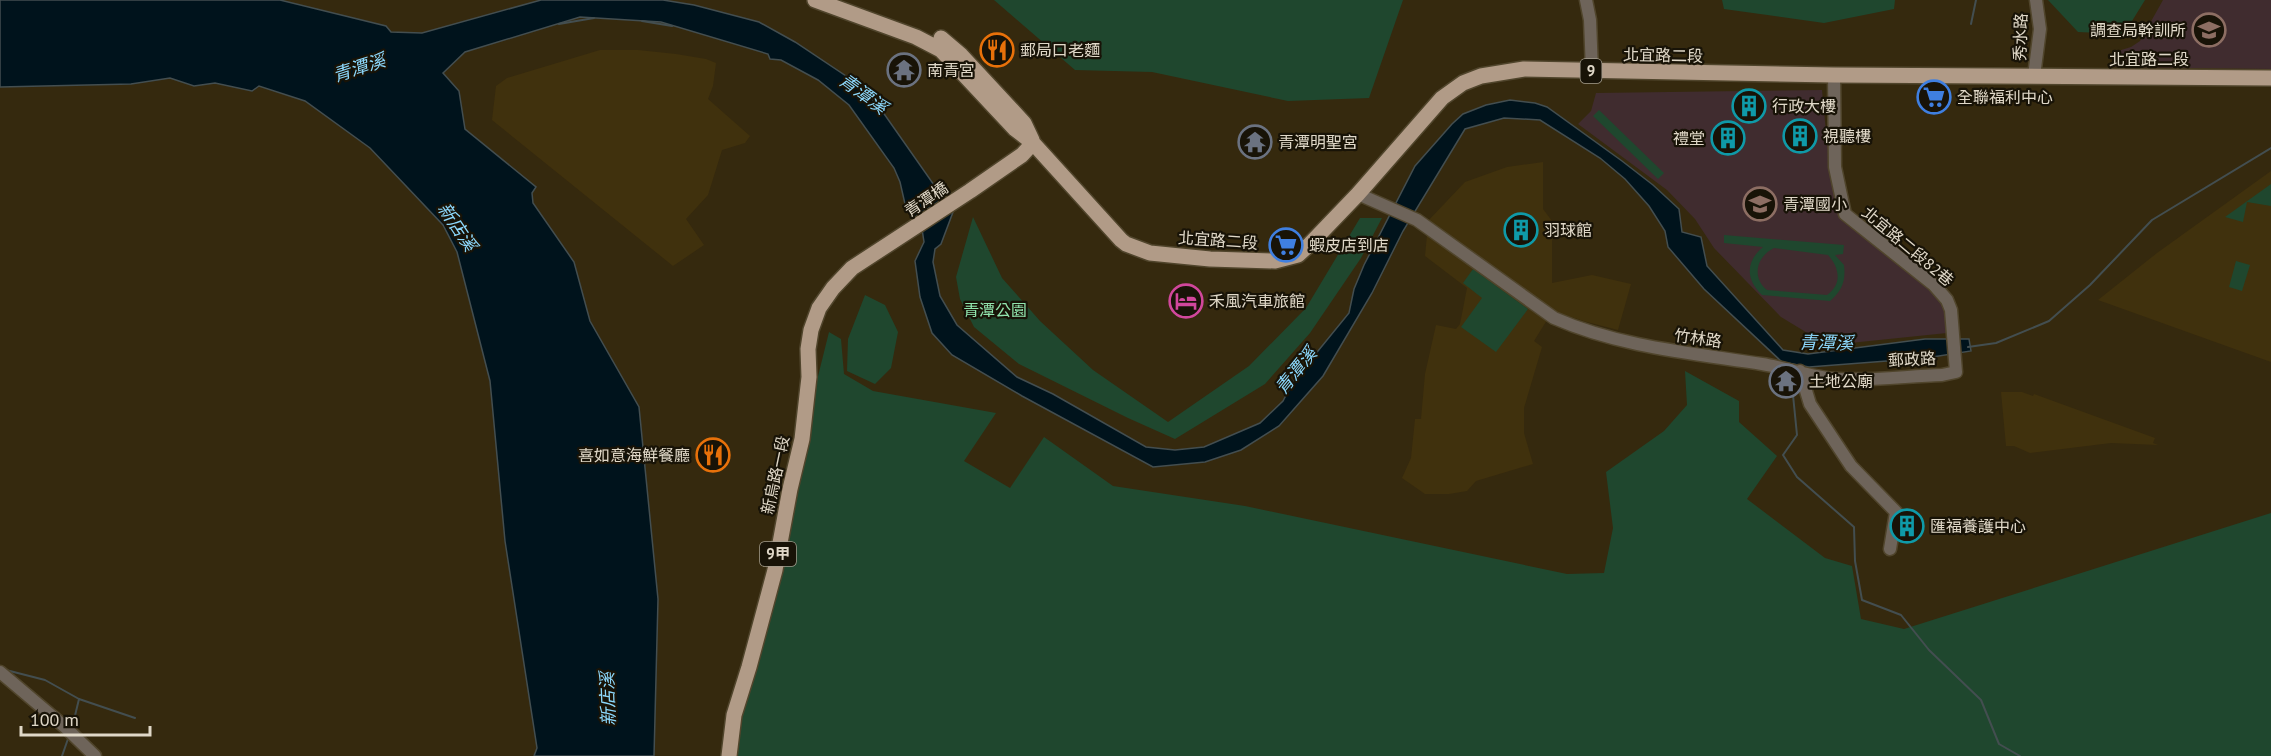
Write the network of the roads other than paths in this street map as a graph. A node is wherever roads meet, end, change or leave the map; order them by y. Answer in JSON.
{"nodes":[{"id":1,"x":815,"y":0,"type":"edge"},
{"id":2,"x":844,"y":0,"type":"edge"},
{"id":3,"x":1586,"y":0,"type":"edge"},
{"id":4,"x":2036,"y":0,"type":"edge"},
{"id":5,"x":1592,"y":71,"type":"junction"},
{"id":6,"x":1834,"y":75,"type":"junction"},
{"id":7,"x":2034,"y":76,"type":"junction"},
{"id":8,"x":2271,"y":78,"type":"edge"},
{"id":9,"x":1033,"y":143,"type":"junction"},
{"id":10,"x":1358,"y":194,"type":"junction"},
{"id":11,"x":903,"y":236,"type":"joint"},
{"id":12,"x":1800,"y":372,"type":"junction"},
{"id":13,"x":1956,"y":372,"type":"joint"},
{"id":14,"x":1890,"y":549,"type":"dead end"},
{"id":15,"x":0,"y":672,"type":"edge"},
{"id":16,"x":95,"y":756,"type":"edge"},
{"id":17,"x":729,"y":756,"type":"edge"}],
"edges":[{"from":1,"to":9,"type":"main road","number":"9"},
{"from":2,"to":9,"type":"main road","number":"9"},
{"from":3,"to":5,"type":"street"},
{"from":4,"to":7,"type":"street","name":"秀水路"},
{"from":5,"to":6,"type":"main road","name":"北宜路二段","number":"9"},
{"from":5,"to":10,"type":"main road","name":"北宜路二段","number":"9"},
{"from":6,"to":7,"type":"main road","name":"北宜路二段","number":"9"},
{"from":6,"to":13,"type":"street","name":"北宜路二段82巷"},
{"from":7,"to":8,"type":"main road","name":"北宜路二段","number":"9"},
{"from":9,"to":10,"type":"main road","name":"北宜路二段","number":"9"},
{"from":9,"to":11,"type":"main road","name":"青潭橋","number":"9甲"},
{"from":10,"to":12,"type":"street","name":"竹林路"},
{"from":11,"to":17,"type":"main road","name":"新烏路一段","number":"9甲"},
{"from":12,"to":13,"type":"street","name":"郵政路"},
{"from":12,"to":14,"type":"street"},
{"from":15,"to":16,"type":"street"}]}
